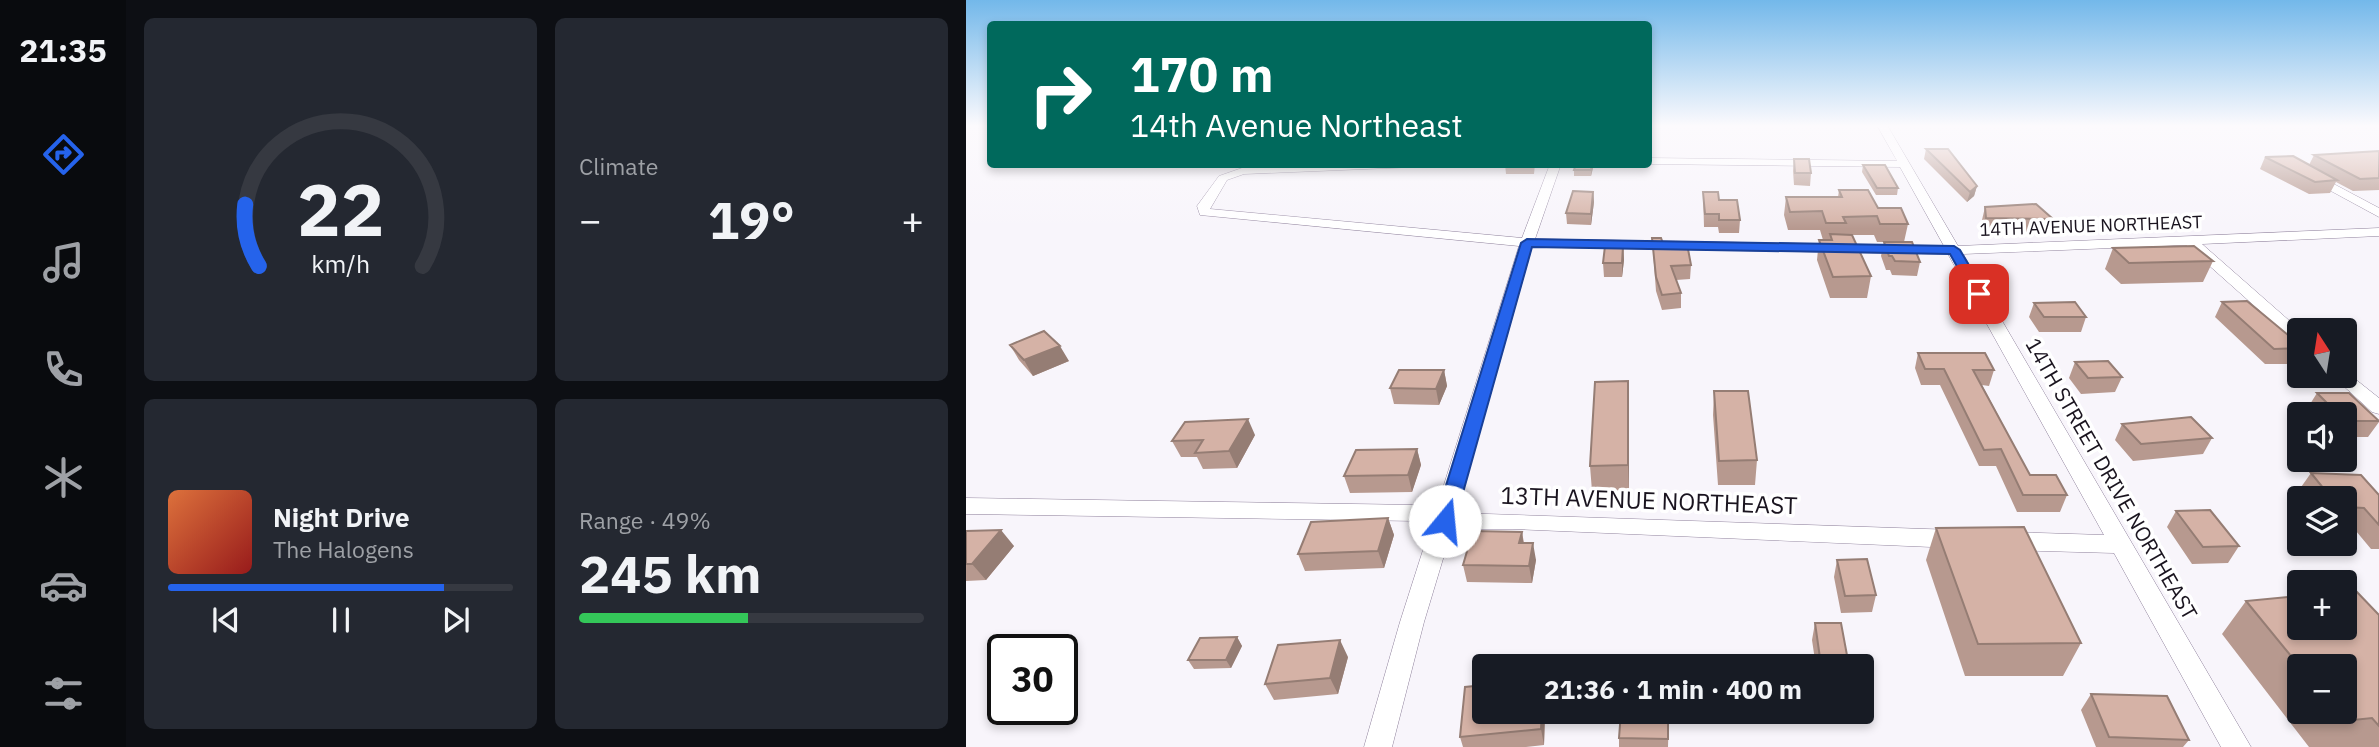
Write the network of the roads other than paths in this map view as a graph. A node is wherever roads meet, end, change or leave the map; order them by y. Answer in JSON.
{"nodes":[{"id":1,"x":1902,"y":160,"type":"edge"},
{"id":2,"x":1652,"y":161,"type":"edge"},
{"id":3,"x":1904,"y":164,"type":"junction"},
{"id":4,"x":2294,"y":166,"type":"edge"},
{"id":5,"x":1316,"y":168,"type":"edge"},
{"id":6,"x":1555,"y":168,"type":"edge"},
{"id":7,"x":2379,"y":213,"type":"edge"},
{"id":8,"x":2379,"y":232,"type":"edge"},
{"id":9,"x":2191,"y":242,"type":"junction"},
{"id":10,"x":1527,"y":243,"type":"junction"},
{"id":11,"x":1954,"y":250,"type":"junction"},
{"id":12,"x":2287,"y":327,"type":"edge"},
{"id":13,"x":2356,"y":388,"type":"edge"},
{"id":14,"x":2379,"y":408,"type":"edge"},
{"id":15,"x":966,"y":506,"type":"edge"},
{"id":16,"x":1445,"y":521,"type":"junction"},
{"id":17,"x":2122,"y":544,"type":"junction"},
{"id":18,"x":1378,"y":747,"type":"edge"},
{"id":19,"x":2236,"y":747,"type":"edge"}],
"edges":[{"from":1,"to":3,"type":"street","name":"14TH STREET DRIVE NORTHEAST"},
{"from":2,"to":3,"type":"street"},
{"from":3,"to":11,"type":"street","name":"14TH STREET DRIVE NORTHEAST"},
{"from":4,"to":7,"type":"street"},
{"from":5,"to":10,"type":"street","name":"14TH AVENUE NORTHEAST"},
{"from":6,"to":10,"type":"street"},
{"from":8,"to":9,"type":"street","name":"14TH AVENUE NORTHEAST"},
{"from":9,"to":11,"type":"street","name":"14TH AVENUE NORTHEAST"},
{"from":9,"to":12,"type":"street"},
{"from":10,"to":11,"type":"street","name":"14TH AVENUE NORTHEAST"},
{"from":10,"to":16,"type":"street"},
{"from":11,"to":17,"type":"street","name":"14TH STREET DRIVE NORTHEAST"},
{"from":13,"to":14,"type":"street"},
{"from":15,"to":16,"type":"street","name":"13TH AVENUE NORTHEAST"},
{"from":16,"to":17,"type":"street","name":"13TH AVENUE NORTHEAST"},
{"from":16,"to":18,"type":"street"},
{"from":17,"to":19,"type":"street","name":"14TH STREET DRIVE NORTHEAST"}]}
